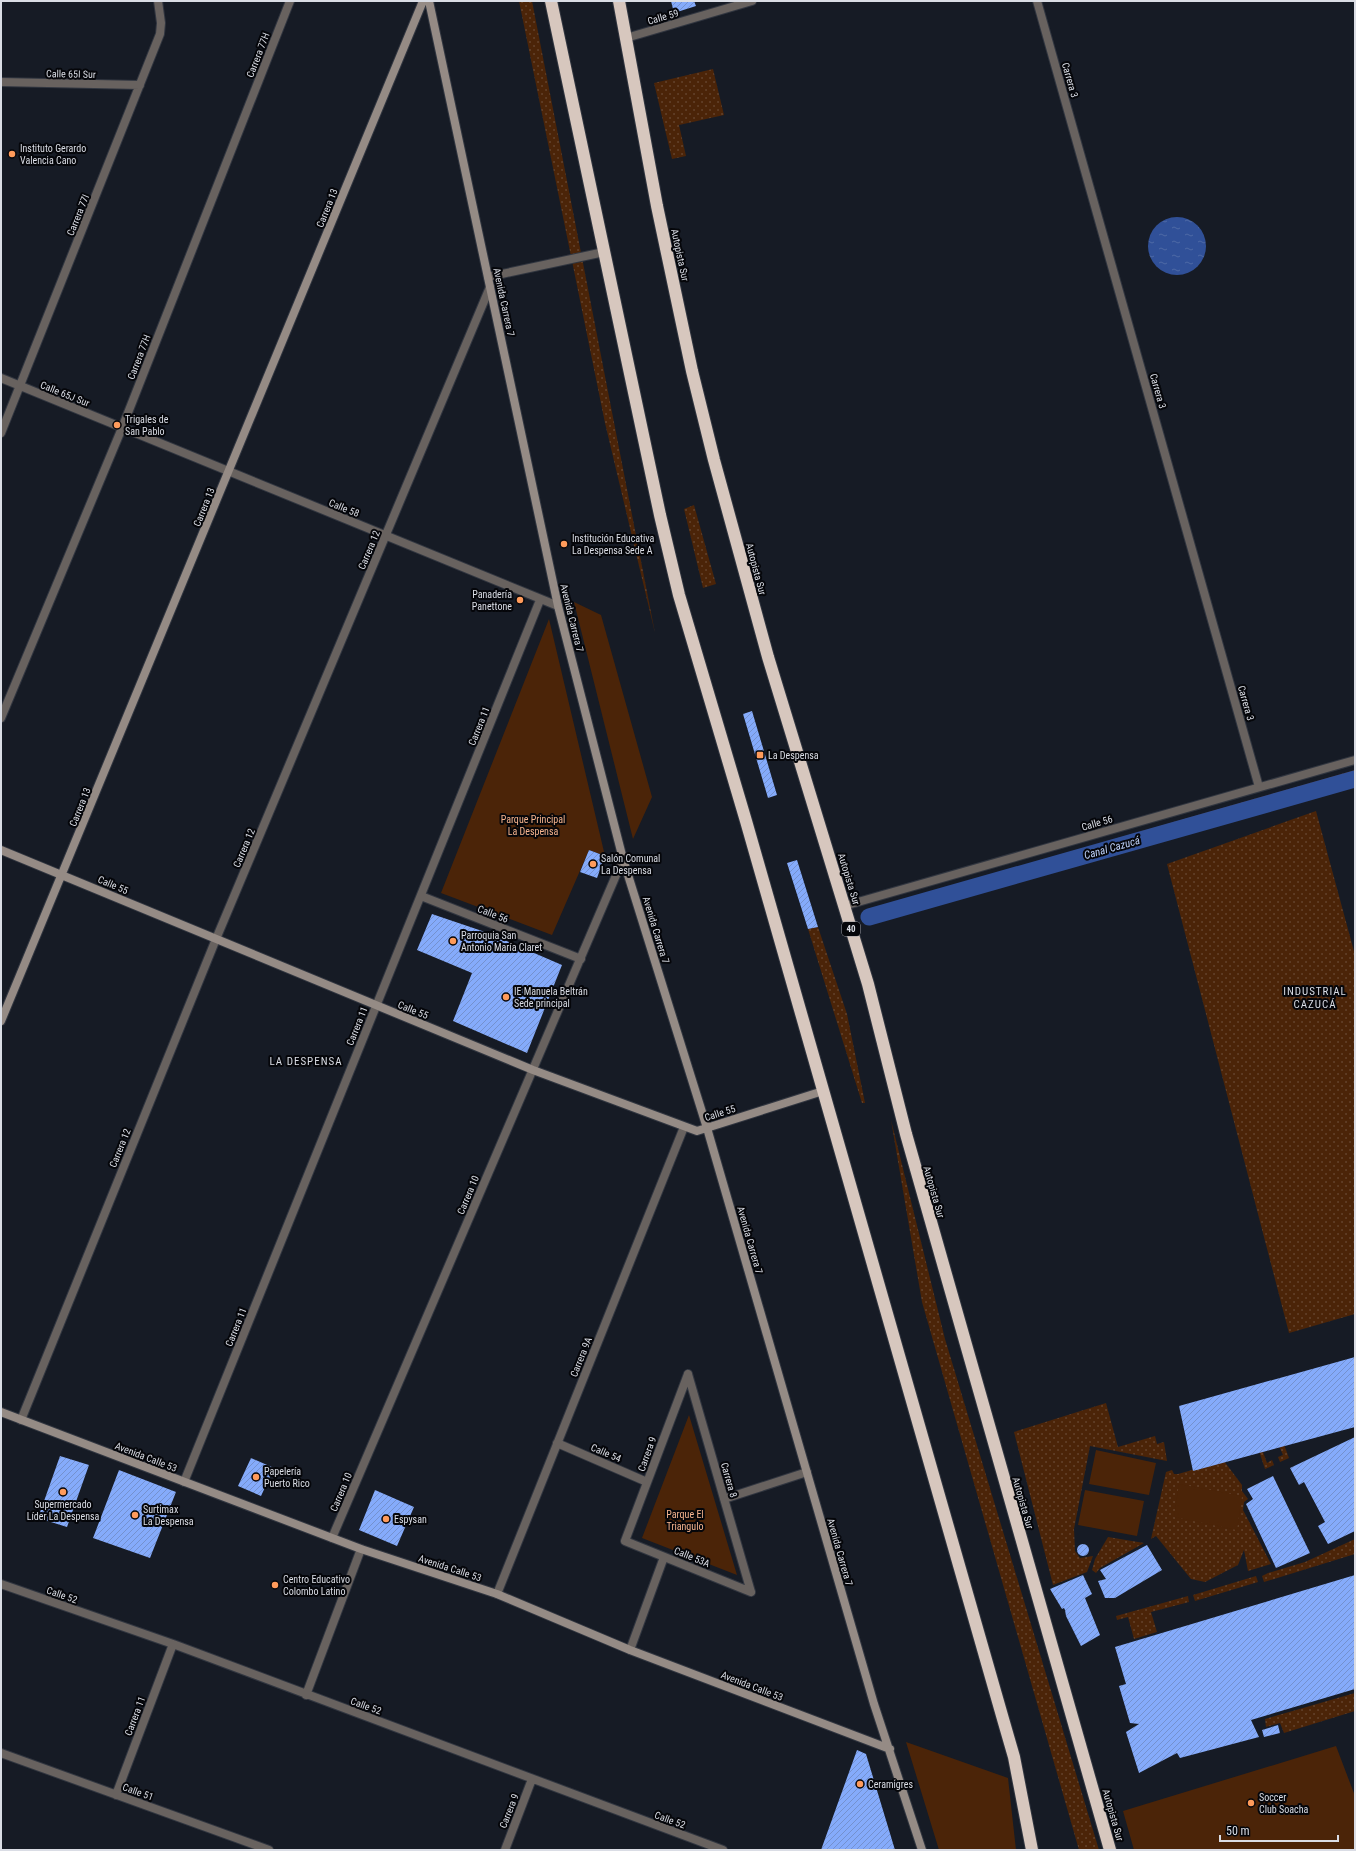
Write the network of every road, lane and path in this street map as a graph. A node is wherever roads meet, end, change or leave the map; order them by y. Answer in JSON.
{"nodes":[{"id":1,"x":158,"y":1,"type":"edge"},
{"id":2,"x":290,"y":1,"type":"edge"},
{"id":3,"x":423,"y":1,"type":"edge"},
{"id":4,"x":429,"y":1,"type":"edge"},
{"id":5,"x":551,"y":1,"type":"edge"},
{"id":6,"x":619,"y":1,"type":"edge"},
{"id":7,"x":752,"y":1,"type":"edge"},
{"id":8,"x":1037,"y":1,"type":"edge"},
{"id":9,"x":626,"y":38,"type":"junction"},
{"id":10,"x":1,"y":82,"type":"edge"},
{"id":11,"x":140,"y":85,"type":"junction"},
{"id":12,"x":604,"y":252,"type":"junction"},
{"id":13,"x":488,"y":277,"type":"junction"},
{"id":14,"x":490,"y":287,"type":"junction"},
{"id":15,"x":1,"y":378,"type":"edge"},
{"id":16,"x":20,"y":386,"type":"junction"},
{"id":17,"x":122,"y":428,"type":"junction"},
{"id":18,"x":1,"y":433,"type":"edge"},
{"id":19,"x":229,"y":472,"type":"junction"},
{"id":20,"x":385,"y":536,"type":"junction"},
{"id":21,"x":540,"y":600,"type":"junction"},
{"id":22,"x":558,"y":606,"type":"junction"},
{"id":23,"x":1,"y":718,"type":"edge"},
{"id":24,"x":1355,"y":760,"type":"edge"},
{"id":25,"x":1259,"y":787,"type":"junction"},
{"id":26,"x":1,"y":850,"type":"edge"},
{"id":27,"x":624,"y":859,"type":"junction"},
{"id":28,"x":63,"y":875,"type":"junction"},
{"id":29,"x":420,"y":896,"type":"junction"},
{"id":30,"x":844,"y":906,"type":"junction"},
{"id":31,"x":216,"y":939,"type":"junction"},
{"id":32,"x":581,"y":959,"type":"junction"},
{"id":33,"x":377,"y":1005,"type":"junction"},
{"id":34,"x":1,"y":1021,"type":"edge"},
{"id":35,"x":533,"y":1070,"type":"junction"},
{"id":36,"x":823,"y":1091,"type":"junction"},
{"id":37,"x":684,"y":1127,"type":"junction"},
{"id":38,"x":707,"y":1128,"type":"junction"},
{"id":39,"x":688,"y":1374,"type":"joint"},
{"id":40,"x":1,"y":1412,"type":"edge"},
{"id":41,"x":21,"y":1420,"type":"junction"},
{"id":42,"x":556,"y":1442,"type":"junction"},
{"id":43,"x":807,"y":1472,"type":"junction"},
{"id":44,"x":184,"y":1482,"type":"junction"},
{"id":45,"x":647,"y":1482,"type":"junction"},
{"id":46,"x":724,"y":1499,"type":"junction"},
{"id":47,"x":332,"y":1538,"type":"junction"},
{"id":48,"x":626,"y":1541,"type":"joint"},
{"id":49,"x":361,"y":1549,"type":"junction"},
{"id":50,"x":664,"y":1557,"type":"junction"},
{"id":51,"x":1,"y":1584,"type":"edge"},
{"id":52,"x":751,"y":1592,"type":"joint"},
{"id":53,"x":497,"y":1594,"type":"junction"},
{"id":54,"x":173,"y":1644,"type":"junction"},
{"id":55,"x":630,"y":1650,"type":"junction"},
{"id":56,"x":306,"y":1695,"type":"junction"},
{"id":57,"x":890,"y":1748,"type":"junction"},
{"id":58,"x":1,"y":1753,"type":"edge"},
{"id":59,"x":532,"y":1779,"type":"junction"},
{"id":60,"x":116,"y":1794,"type":"junction"},
{"id":61,"x":269,"y":1850,"type":"edge"},
{"id":62,"x":505,"y":1850,"type":"edge"},
{"id":63,"x":723,"y":1850,"type":"edge"},
{"id":64,"x":922,"y":1850,"type":"edge"},
{"id":65,"x":1032,"y":1850,"type":"edge"},
{"id":66,"x":1110,"y":1850,"type":"edge"}],
"edges":[{"from":1,"to":11,"type":"street","name":"Carrera 77I"},
{"from":2,"to":17,"type":"street","name":"Carrera 77H"},
{"from":3,"to":19,"type":"street","name":"Carrera 13"},
{"from":4,"to":13,"type":"street","name":"Avenida Carrera 7"},
{"from":5,"to":12,"type":"highway"},
{"from":6,"to":9,"type":"highway","name":"Autopista Sur","number":"40"},
{"from":7,"to":9,"type":"street","name":"Calle 59"},
{"from":8,"to":25,"type":"street","name":"Carrera 3"},
{"from":9,"to":30,"type":"highway","name":"Autopista Sur","number":"40"},
{"from":10,"to":11,"type":"street","name":"Calle 65I Sur"},
{"from":11,"to":16,"type":"street","name":"Carrera 77I"},
{"from":12,"to":13,"type":"street"},
{"from":12,"to":36,"type":"highway"},
{"from":13,"to":14,"type":"street","name":"Avenida Carrera 7"},
{"from":14,"to":20,"type":"street","name":"Carrera 12"},
{"from":14,"to":22,"type":"street","name":"Avenida Carrera 7"},
{"from":15,"to":16,"type":"street","name":"Calle 65J Sur"},
{"from":16,"to":17,"type":"street","name":"Calle 65J Sur"},
{"from":16,"to":18,"type":"street","name":"Carrera 77I"},
{"from":17,"to":19,"type":"street","name":"Calle 58"},
{"from":17,"to":23,"type":"street","name":"Carrera 77H"},
{"from":19,"to":20,"type":"street","name":"Calle 58"},
{"from":19,"to":28,"type":"street","name":"Carrera 13"},
{"from":20,"to":21,"type":"street","name":"Calle 58"},
{"from":20,"to":31,"type":"street","name":"Carrera 12"},
{"from":21,"to":22,"type":"street","name":"Calle 58"},
{"from":21,"to":29,"type":"street","name":"Carrera 11"},
{"from":22,"to":27,"type":"street","name":"Avenida Carrera 7"},
{"from":24,"to":25,"type":"street","name":"Calle 56"},
{"from":25,"to":30,"type":"street","name":"Calle 56"},
{"from":26,"to":28,"type":"street","name":"Calle 55"},
{"from":27,"to":32,"type":"street","name":"Carrera 10"},
{"from":27,"to":38,"type":"street","name":"Avenida Carrera 7"},
{"from":28,"to":31,"type":"street","name":"Calle 55"},
{"from":28,"to":34,"type":"street","name":"Carrera 13"},
{"from":29,"to":32,"type":"street","name":"Calle 56"},
{"from":29,"to":33,"type":"street","name":"Carrera 11"},
{"from":30,"to":66,"type":"highway","name":"Autopista Sur","number":"40"},
{"from":31,"to":33,"type":"street","name":"Calle 55"},
{"from":31,"to":41,"type":"street","name":"Carrera 12"},
{"from":32,"to":35,"type":"street","name":"Carrera 10"},
{"from":33,"to":35,"type":"street","name":"Calle 55"},
{"from":33,"to":44,"type":"street","name":"Carrera 11"},
{"from":35,"to":37,"type":"street","name":"Calle 55"},
{"from":35,"to":47,"type":"street","name":"Carrera 10"},
{"from":36,"to":38,"type":"street","name":"Calle 55"},
{"from":36,"to":65,"type":"highway"},
{"from":37,"to":38,"type":"street","name":"Calle 55"},
{"from":37,"to":42,"type":"street","name":"Carrera 9A"},
{"from":38,"to":43,"type":"street","name":"Avenida Carrera 7"},
{"from":39,"to":45,"type":"street","name":"Carrera 9"},
{"from":39,"to":46,"type":"street","name":"Carrera 8"},
{"from":40,"to":41,"type":"street","name":"Avenida Calle 53"},
{"from":41,"to":44,"type":"street","name":"Avenida Calle 53"},
{"from":42,"to":45,"type":"street","name":"Calle 54"},
{"from":42,"to":53,"type":"street","name":"Carrera 9A"},
{"from":43,"to":46,"type":"street"},
{"from":43,"to":57,"type":"street","name":"Avenida Carrera 7"},
{"from":44,"to":47,"type":"street","name":"Avenida Calle 53"},
{"from":45,"to":48,"type":"street","name":"Carrera 9"},
{"from":46,"to":52,"type":"street","name":"Carrera 8"},
{"from":47,"to":49,"type":"street","name":"Avenida Calle 53"},
{"from":48,"to":50,"type":"street","name":"Calle 53A"},
{"from":49,"to":53,"type":"street","name":"Avenida Calle 53"},
{"from":49,"to":56,"type":"street"},
{"from":50,"to":52,"type":"street","name":"Calle 53A"},
{"from":50,"to":55,"type":"street"},
{"from":51,"to":54,"type":"street","name":"Calle 52"},
{"from":53,"to":55,"type":"street","name":"Avenida Calle 53"},
{"from":54,"to":56,"type":"street","name":"Calle 52"},
{"from":54,"to":60,"type":"street","name":"Carrera 11"},
{"from":55,"to":57,"type":"street","name":"Avenida Calle 53"},
{"from":56,"to":59,"type":"street","name":"Calle 52"},
{"from":57,"to":64,"type":"street","name":"Avenida Carrera 7"},
{"from":58,"to":60,"type":"street","name":"Calle 51"},
{"from":59,"to":62,"type":"street","name":"Carrera 9"},
{"from":59,"to":63,"type":"street","name":"Calle 52"},
{"from":60,"to":61,"type":"street","name":"Calle 51"}]}
